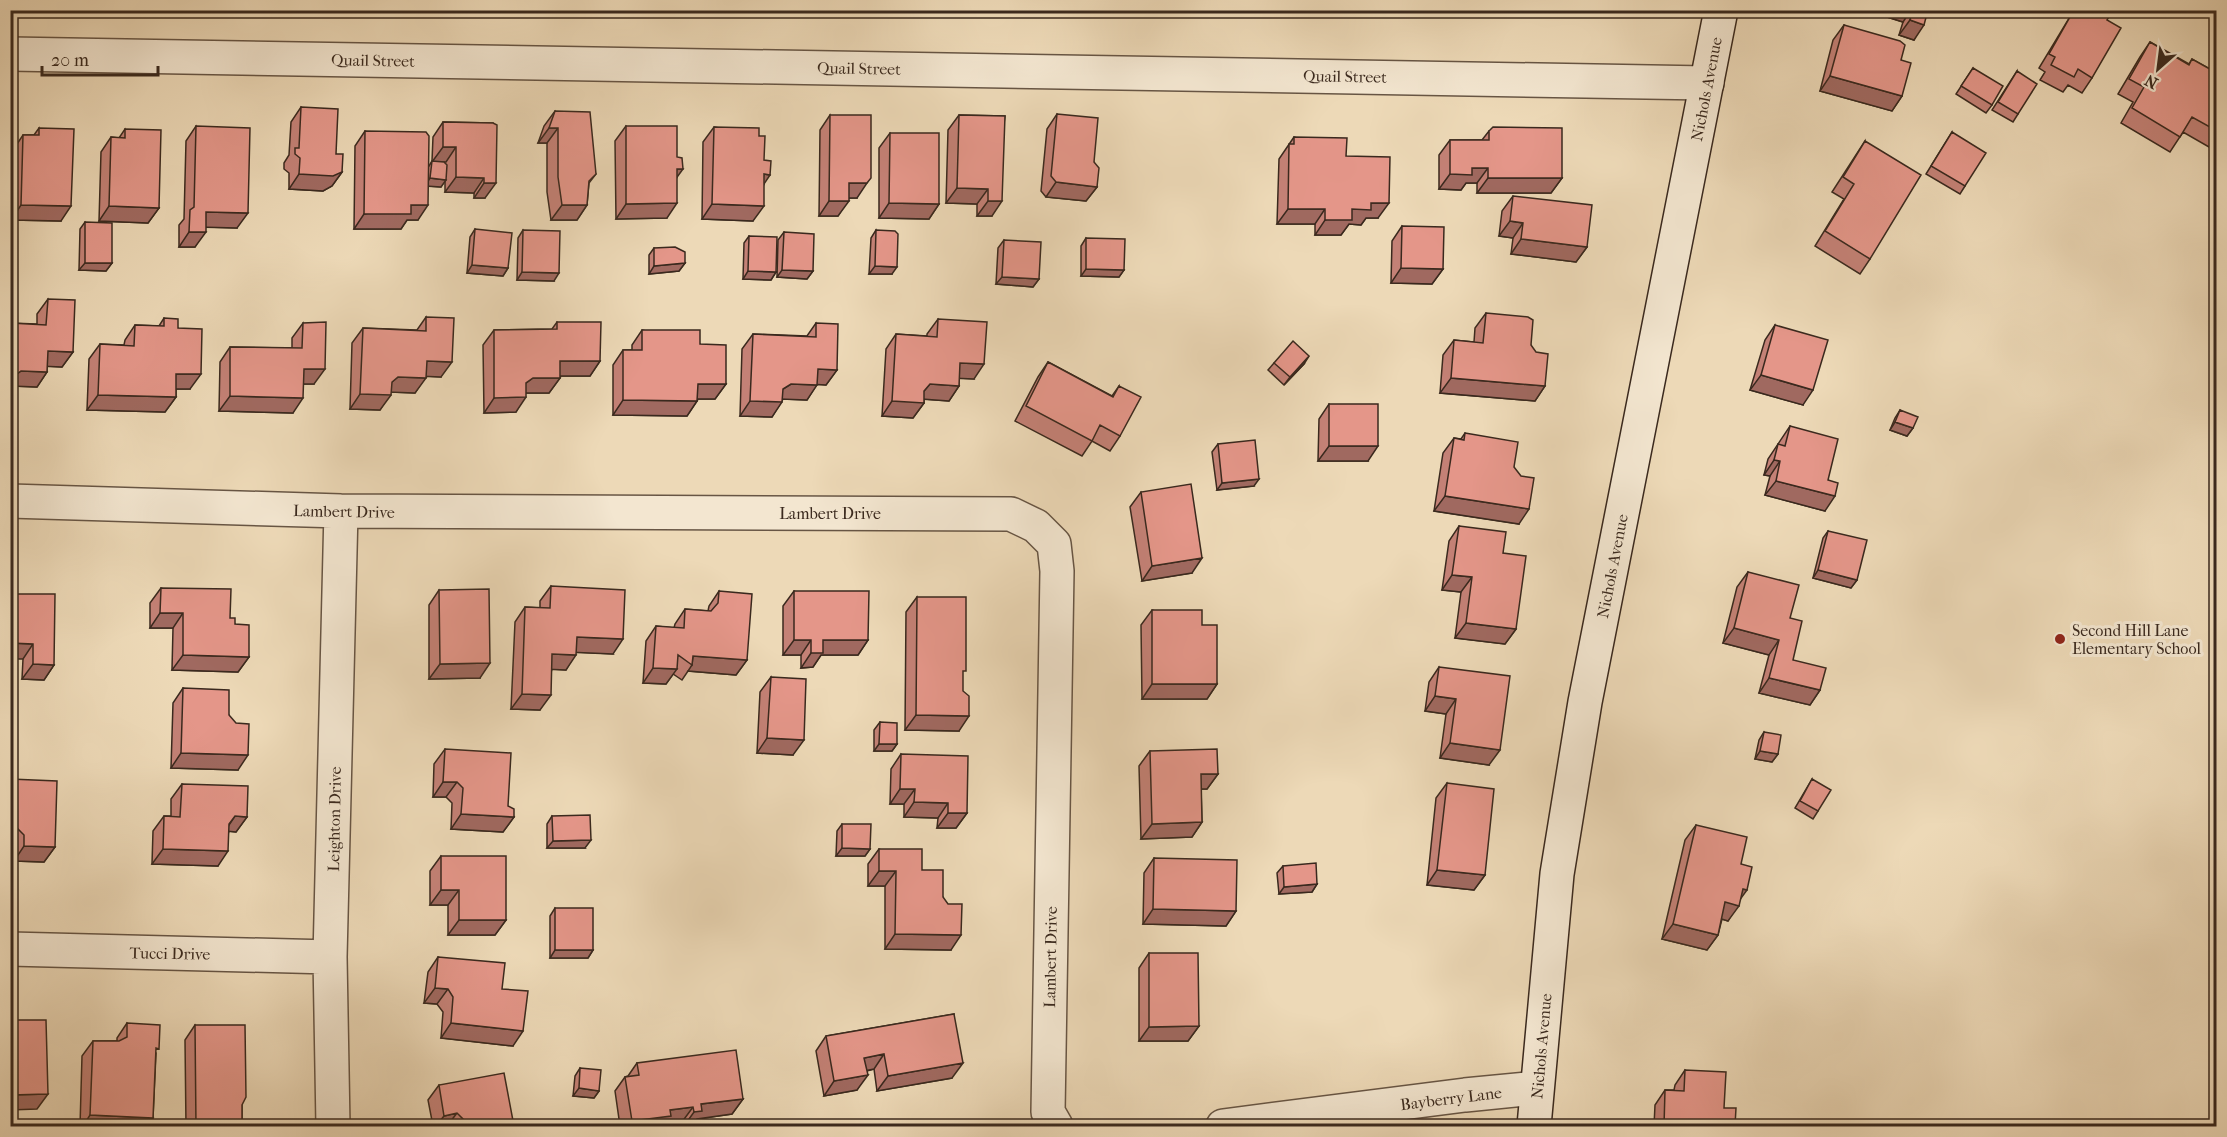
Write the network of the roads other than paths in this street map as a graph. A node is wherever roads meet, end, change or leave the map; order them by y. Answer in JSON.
{"nodes":[{"id":1,"x":1721,"y":10,"type":"edge"},
{"id":2,"x":10,"y":54,"type":"edge"},
{"id":3,"x":1707,"y":83,"type":"junction"},
{"id":4,"x":10,"y":501,"type":"edge"},
{"id":5,"x":341,"y":511,"type":"junction"},
{"id":6,"x":10,"y":949,"type":"edge"},
{"id":7,"x":330,"y":957,"type":"junction"},
{"id":8,"x":1536,"y":1088,"type":"junction"},
{"id":9,"x":333,"y":1126,"type":"edge"},
{"id":10,"x":1056,"y":1126,"type":"edge"},
{"id":11,"x":1223,"y":1126,"type":"edge"},
{"id":12,"x":1534,"y":1126,"type":"edge"}],
"edges":[{"from":1,"to":3,"type":"street","name":"Nichols Avenue"},
{"from":2,"to":3,"type":"street","name":"Quail Street"},
{"from":3,"to":8,"type":"street","name":"Nichols Avenue"},
{"from":4,"to":5,"type":"street","name":"Lambert Drive"},
{"from":5,"to":7,"type":"street","name":"Leighton Drive"},
{"from":5,"to":10,"type":"street","name":"Lambert Drive"},
{"from":6,"to":7,"type":"street","name":"Tucci Drive"},
{"from":7,"to":9,"type":"street","name":"Leighton Drive"},
{"from":8,"to":11,"type":"street","name":"Bayberry Lane"},
{"from":8,"to":12,"type":"street","name":"Nichols Avenue"}]}
